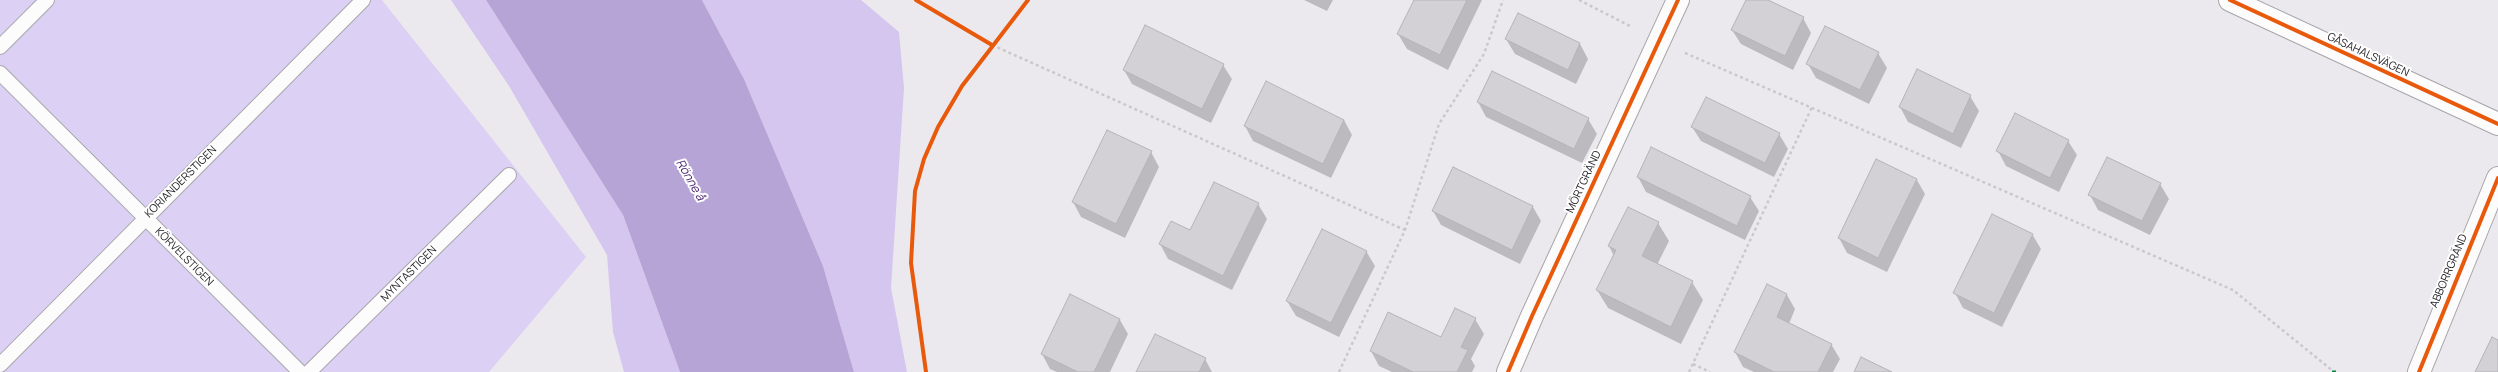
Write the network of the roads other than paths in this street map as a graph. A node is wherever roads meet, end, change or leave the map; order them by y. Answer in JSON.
{"nodes":[{"id":1,"x":47,"y":0,"type":"edge"},
{"id":2,"x":363,"y":0,"type":"edge"},
{"id":3,"x":1678,"y":0,"type":"edge"},
{"id":4,"x":2230,"y":0,"type":"edge"},
{"id":5,"x":0,"y":47,"type":"edge"},
{"id":6,"x":0,"y":73,"type":"edge"},
{"id":7,"x":2498,"y":124,"type":"edge"},
{"id":8,"x":509,"y":175,"type":"dead end"},
{"id":9,"x":2498,"y":178,"type":"edge"},
{"id":10,"x":145,"y":218,"type":"junction"},
{"id":11,"x":0,"y":365,"type":"edge"},
{"id":12,"x":300,"y":372,"type":"edge"},
{"id":13,"x":309,"y":372,"type":"edge"},
{"id":14,"x":1508,"y":372,"type":"edge"},
{"id":15,"x":2419,"y":372,"type":"edge"}],
"edges":[{"from":1,"to":5,"type":"lane"},
{"from":2,"to":10,"type":"lane","name":"KORIANDERSTIGEN"},
{"from":3,"to":14,"type":"street","name":"MÖRTGRÄND"},
{"from":4,"to":7,"type":"street","name":"GÅSAHALSVÄGEN"},
{"from":6,"to":10,"type":"lane","name":"KÖRVELSTIGEN"},
{"from":8,"to":13,"type":"lane","name":"MYNTASTIGEN"},
{"from":9,"to":15,"type":"street","name":"ABBORRGRÄND"},
{"from":10,"to":11,"type":"lane","name":"KORIANDERSTIGEN"},
{"from":10,"to":12,"type":"lane","name":"KÖRVELSTIGEN"}]}
